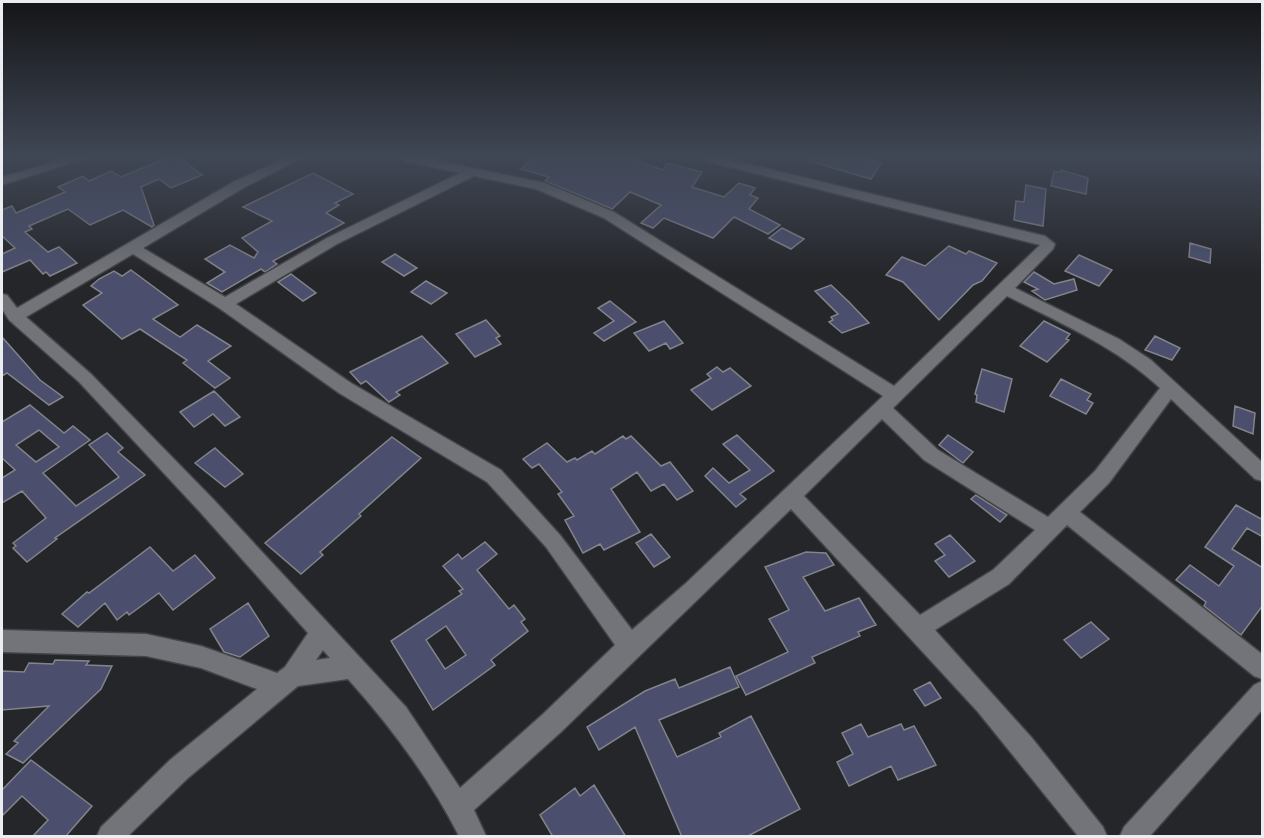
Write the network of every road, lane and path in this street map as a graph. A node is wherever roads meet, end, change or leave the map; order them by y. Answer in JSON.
{"nodes":[{"id":1,"x":218,"y":197,"type":"edge"},
{"id":2,"x":421,"y":197,"type":"edge"},
{"id":3,"x":566,"y":197,"type":"edge"},
{"id":4,"x":869,"y":197,"type":"edge"},
{"id":5,"x":133,"y":248,"type":"junction"},
{"id":6,"x":1003,"y":288,"type":"junction"},
{"id":7,"x":2,"y":299,"type":"edge"},
{"id":8,"x":225,"y":304,"type":"junction"},
{"id":9,"x":15,"y":316,"type":"junction"},
{"id":10,"x":1170,"y":388,"type":"junction"},
{"id":11,"x":887,"y":400,"type":"junction"},
{"id":12,"x":1263,"y":473,"type":"edge"},
{"id":13,"x":791,"y":496,"type":"junction"},
{"id":14,"x":1066,"y":512,"type":"junction"},
{"id":15,"x":1050,"y":529,"type":"junction"},
{"id":16,"x":919,"y":628,"type":"junction"},
{"id":17,"x":321,"y":633,"type":"junction"},
{"id":18,"x":2,"y":641,"type":"edge"},
{"id":19,"x":630,"y":646,"type":"junction"},
{"id":20,"x":352,"y":667,"type":"junction"},
{"id":21,"x":1263,"y":668,"type":"edge"},
{"id":22,"x":286,"y":681,"type":"junction"},
{"id":23,"x":1263,"y":693,"type":"edge"},
{"id":24,"x":458,"y":807,"type":"junction"},
{"id":25,"x":110,"y":837,"type":"edge"},
{"id":26,"x":473,"y":837,"type":"edge"},
{"id":27,"x":1094,"y":837,"type":"edge"},
{"id":28,"x":1133,"y":837,"type":"edge"}],
"edges":[{"from":1,"to":5,"type":"street"},
{"from":2,"to":8,"type":"street"},
{"from":3,"to":11,"type":"street"},
{"from":4,"to":6,"type":"street"},
{"from":5,"to":8,"type":"street"},
{"from":5,"to":9,"type":"street"},
{"from":6,"to":10,"type":"street"},
{"from":6,"to":11,"type":"street"},
{"from":7,"to":9,"type":"street"},
{"from":8,"to":19,"type":"street"},
{"from":9,"to":17,"type":"street"},
{"from":10,"to":12,"type":"street"},
{"from":10,"to":14,"type":"street"},
{"from":11,"to":13,"type":"street"},
{"from":11,"to":15,"type":"street"},
{"from":13,"to":16,"type":"street"},
{"from":13,"to":19,"type":"street"},
{"from":14,"to":15,"type":"street"},
{"from":14,"to":21,"type":"street"},
{"from":15,"to":16,"type":"street"},
{"from":16,"to":27,"type":"street"},
{"from":17,"to":20,"type":"street"},
{"from":17,"to":22,"type":"street"},
{"from":18,"to":22,"type":"street"},
{"from":19,"to":24,"type":"street"},
{"from":20,"to":22,"type":"street"},
{"from":20,"to":24,"type":"street"},
{"from":22,"to":25,"type":"street"},
{"from":23,"to":28,"type":"street"},
{"from":24,"to":26,"type":"street"}]}
